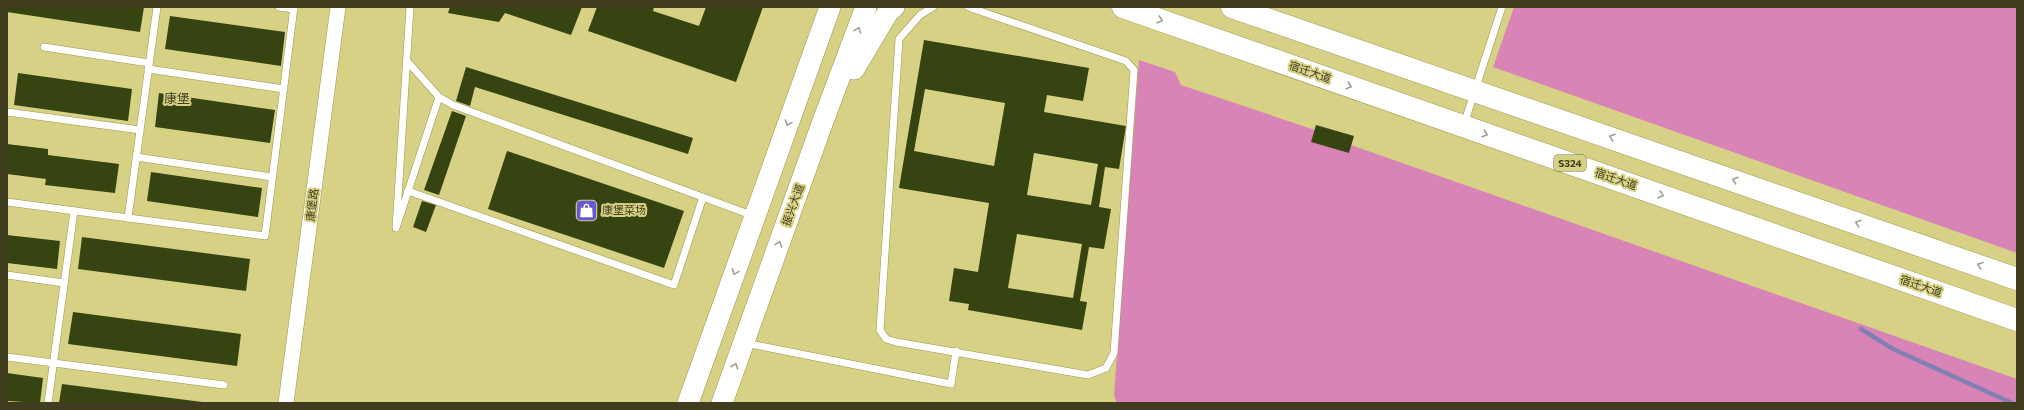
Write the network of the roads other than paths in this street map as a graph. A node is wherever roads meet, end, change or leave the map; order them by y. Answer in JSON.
{"nodes":[{"id":1,"x":157,"y":7,"type":"edge"},
{"id":2,"x":279,"y":7,"type":"edge"},
{"id":3,"x":338,"y":7,"type":"edge"},
{"id":4,"x":410,"y":7,"type":"edge"},
{"id":5,"x":822,"y":7,"type":"edge"},
{"id":6,"x":830,"y":7,"type":"edge"},
{"id":7,"x":866,"y":7,"type":"edge"},
{"id":8,"x":894,"y":7,"type":"edge"},
{"id":9,"x":933,"y":7,"type":"edge"},
{"id":10,"x":968,"y":7,"type":"edge"},
{"id":11,"x":1124,"y":7,"type":"edge"},
{"id":12,"x":1232,"y":7,"type":"edge"},
{"id":13,"x":1502,"y":7,"type":"edge"},
{"id":14,"x":294,"y":8,"type":"edge"},
{"id":15,"x":44,"y":47,"type":"dead end"},
{"id":16,"x":407,"y":61,"type":"junction"},
{"id":17,"x":149,"y":66,"type":"junction"},
{"id":18,"x":284,"y":89,"type":"junction"},
{"id":19,"x":1475,"y":90,"type":"junction"},
{"id":20,"x":438,"y":97,"type":"junction"},
{"id":21,"x":795,"y":103,"type":"junction"},
{"id":22,"x":7,"y":112,"type":"edge"},
{"id":23,"x":823,"y":122,"type":"junction"},
{"id":24,"x":1464,"y":126,"type":"junction"},
{"id":25,"x":140,"y":130,"type":"junction"},
{"id":26,"x":136,"y":157,"type":"junction"},
{"id":27,"x":272,"y":177,"type":"junction"},
{"id":28,"x":408,"y":191,"type":"junction"},
{"id":29,"x":703,"y":198,"type":"junction"},
{"id":30,"x":7,"y":202,"type":"edge"},
{"id":31,"x":74,"y":211,"type":"junction"},
{"id":32,"x":755,"y":217,"type":"junction"},
{"id":33,"x":128,"y":218,"type":"junction"},
{"id":34,"x":7,"y":275,"type":"edge"},
{"id":35,"x":2017,"y":279,"type":"edge"},
{"id":36,"x":64,"y":283,"type":"junction"},
{"id":37,"x":2017,"y":320,"type":"edge"},
{"id":38,"x":743,"y":343,"type":"junction"},
{"id":39,"x":956,"y":352,"type":"junction"},
{"id":40,"x":7,"y":357,"type":"edge"},
{"id":41,"x":54,"y":363,"type":"junction"},
{"id":42,"x":224,"y":385,"type":"dead end"},
{"id":43,"x":48,"y":403,"type":"edge"},
{"id":44,"x":286,"y":403,"type":"edge"},
{"id":45,"x":688,"y":403,"type":"edge"},
{"id":46,"x":722,"y":403,"type":"edge"}],
"edges":[{"from":1,"to":17,"type":"lane"},
{"from":2,"to":14,"type":"lane"},
{"from":3,"to":44,"type":"street","name":"康堡路"},
{"from":4,"to":16,"type":"lane"},
{"from":5,"to":21,"type":"main road"},
{"from":6,"to":21,"type":"main road"},
{"from":23,"to":7,"type":"main road","name":"振兴大道","one_way":true},
{"from":8,"to":23,"type":"main road"},
{"from":9,"to":39,"type":"lane"},
{"from":10,"to":39,"type":"lane"},
{"from":11,"to":24,"type":"main road","name":"宿迁大道","number":"S324","one_way":true},
{"from":12,"to":19,"type":"main road"},
{"from":13,"to":19,"type":"lane"},
{"from":14,"to":18,"type":"lane"},
{"from":15,"to":17,"type":"lane"},
{"from":16,"to":20,"type":"lane"},
{"from":16,"to":28,"type":"lane"},
{"from":17,"to":18,"type":"lane"},
{"from":17,"to":25,"type":"lane"},
{"from":18,"to":27,"type":"lane"},
{"from":19,"to":24,"type":"lane"},
{"from":35,"to":19,"type":"main road","one_way":true},
{"from":20,"to":28,"type":"lane"},
{"from":20,"to":29,"type":"lane"},
{"from":21,"to":32,"type":"main road","one_way":true},
{"from":22,"to":25,"type":"lane"},
{"from":38,"to":23,"type":"main road","name":"振兴大道","one_way":true},
{"from":24,"to":37,"type":"main road","name":"宿迁大道","number":"S324","one_way":true},
{"from":25,"to":26,"type":"lane"},
{"from":26,"to":27,"type":"lane"},
{"from":26,"to":33,"type":"lane"},
{"from":27,"to":33,"type":"lane"},
{"from":28,"to":29,"type":"lane"},
{"from":29,"to":32,"type":"lane"},
{"from":30,"to":31,"type":"lane"},
{"from":31,"to":33,"type":"lane"},
{"from":31,"to":36,"type":"lane"},
{"from":32,"to":45,"type":"main road","one_way":true},
{"from":34,"to":36,"type":"lane"},
{"from":36,"to":41,"type":"lane"},
{"from":38,"to":39,"type":"lane"},
{"from":46,"to":38,"type":"main road","name":"振兴大道","one_way":true},
{"from":40,"to":41,"type":"lane"},
{"from":41,"to":42,"type":"lane"},
{"from":41,"to":43,"type":"lane"}]}
